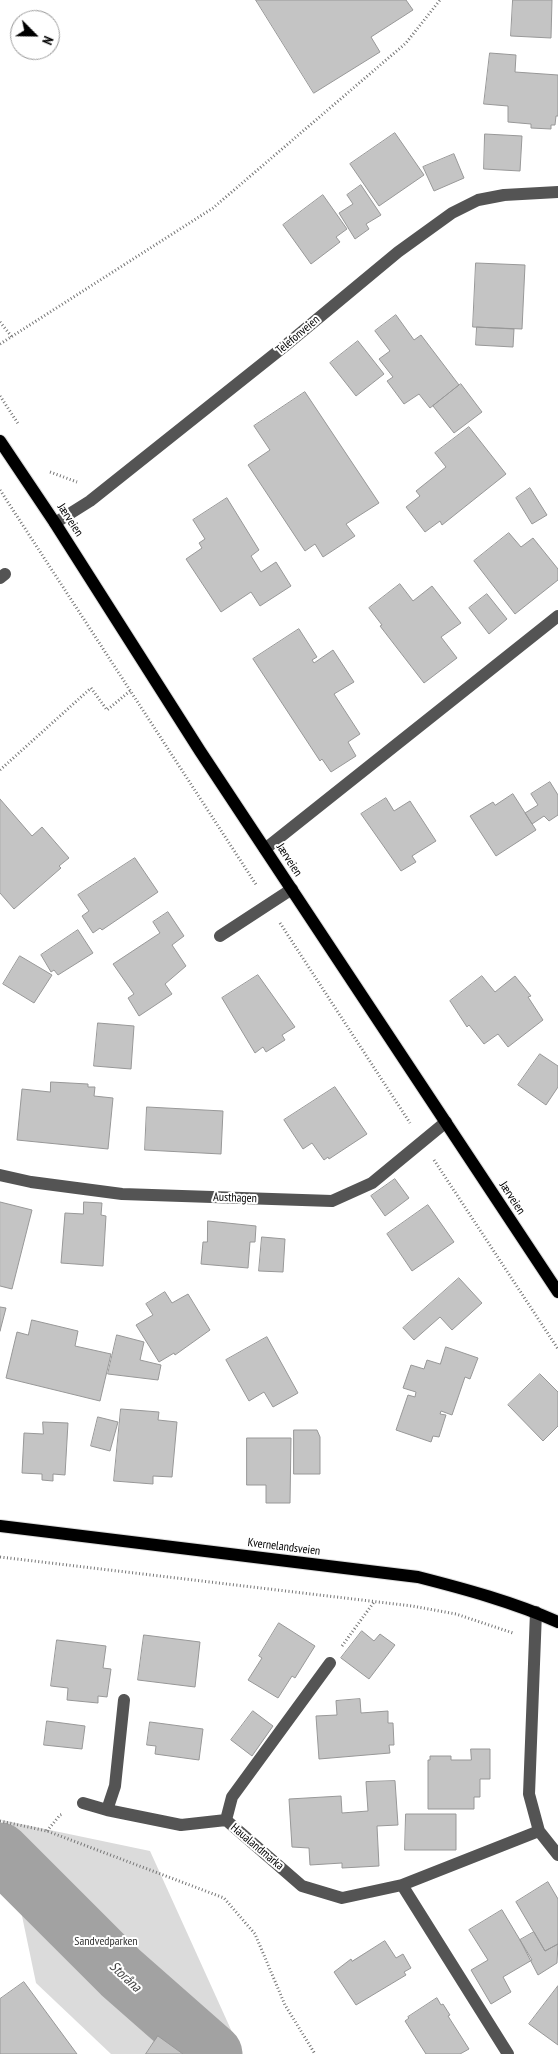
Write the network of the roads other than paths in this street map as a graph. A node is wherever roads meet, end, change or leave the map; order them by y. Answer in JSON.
{"nodes":[{"id":1,"x":558,"y":192,"type":"edge"},
{"id":2,"x":0,"y":441,"type":"edge"},
{"id":3,"x":56,"y":522,"type":"junction"},
{"id":4,"x":558,"y":616,"type":"edge"},
{"id":5,"x":265,"y":849,"type":"junction"},
{"id":6,"x":292,"y":889,"type":"junction"},
{"id":7,"x":220,"y":936,"type":"dead end"},
{"id":8,"x":446,"y":1122,"type":"junction"},
{"id":9,"x":0,"y":1175,"type":"edge"},
{"id":10,"x":558,"y":1292,"type":"edge"},
{"id":11,"x":0,"y":1526,"type":"edge"},
{"id":12,"x":536,"y":1612,"type":"junction"},
{"id":13,"x":558,"y":1622,"type":"edge"},
{"id":14,"x":330,"y":1663,"type":"road end"},
{"id":15,"x":124,"y":1700,"type":"dead end"},
{"id":16,"x":83,"y":1803,"type":"dead end"},
{"id":17,"x":107,"y":1810,"type":"junction"},
{"id":18,"x":226,"y":1820,"type":"junction"},
{"id":19,"x":539,"y":1831,"type":"junction"},
{"id":20,"x":558,"y":1856,"type":"edge"},
{"id":21,"x":402,"y":1885,"type":"junction"},
{"id":22,"x":508,"y":2054,"type":"edge"}],
"edges":[{"from":1,"to":3,"type":"street","name":"Telefonveien"},
{"from":2,"to":3,"type":"main road","name":"Jærveien"},
{"from":3,"to":5,"type":"main road","name":"Jærveien"},
{"from":4,"to":5,"type":"street"},
{"from":5,"to":6,"type":"main road","name":"Jærveien"},
{"from":6,"to":7,"type":"street"},
{"from":6,"to":8,"type":"main road","name":"Jærveien"},
{"from":8,"to":9,"type":"street","name":"Austhagen"},
{"from":8,"to":10,"type":"main road","name":"Jærveien"},
{"from":11,"to":12,"type":"main road","name":"Kvernelandsveien"},
{"from":12,"to":13,"type":"main road","name":"Kvernelandsveien"},
{"from":12,"to":19,"type":"street"},
{"from":14,"to":18,"type":"street"},
{"from":15,"to":17,"type":"street"},
{"from":16,"to":17,"type":"street","name":"Haualandmarka"},
{"from":17,"to":18,"type":"street","name":"Haualandmarka"},
{"from":18,"to":21,"type":"street","name":"Haualandmarka"},
{"from":19,"to":20,"type":"street"},
{"from":19,"to":21,"type":"street","name":"Haualandmarka"},
{"from":21,"to":22,"type":"street"}]}
